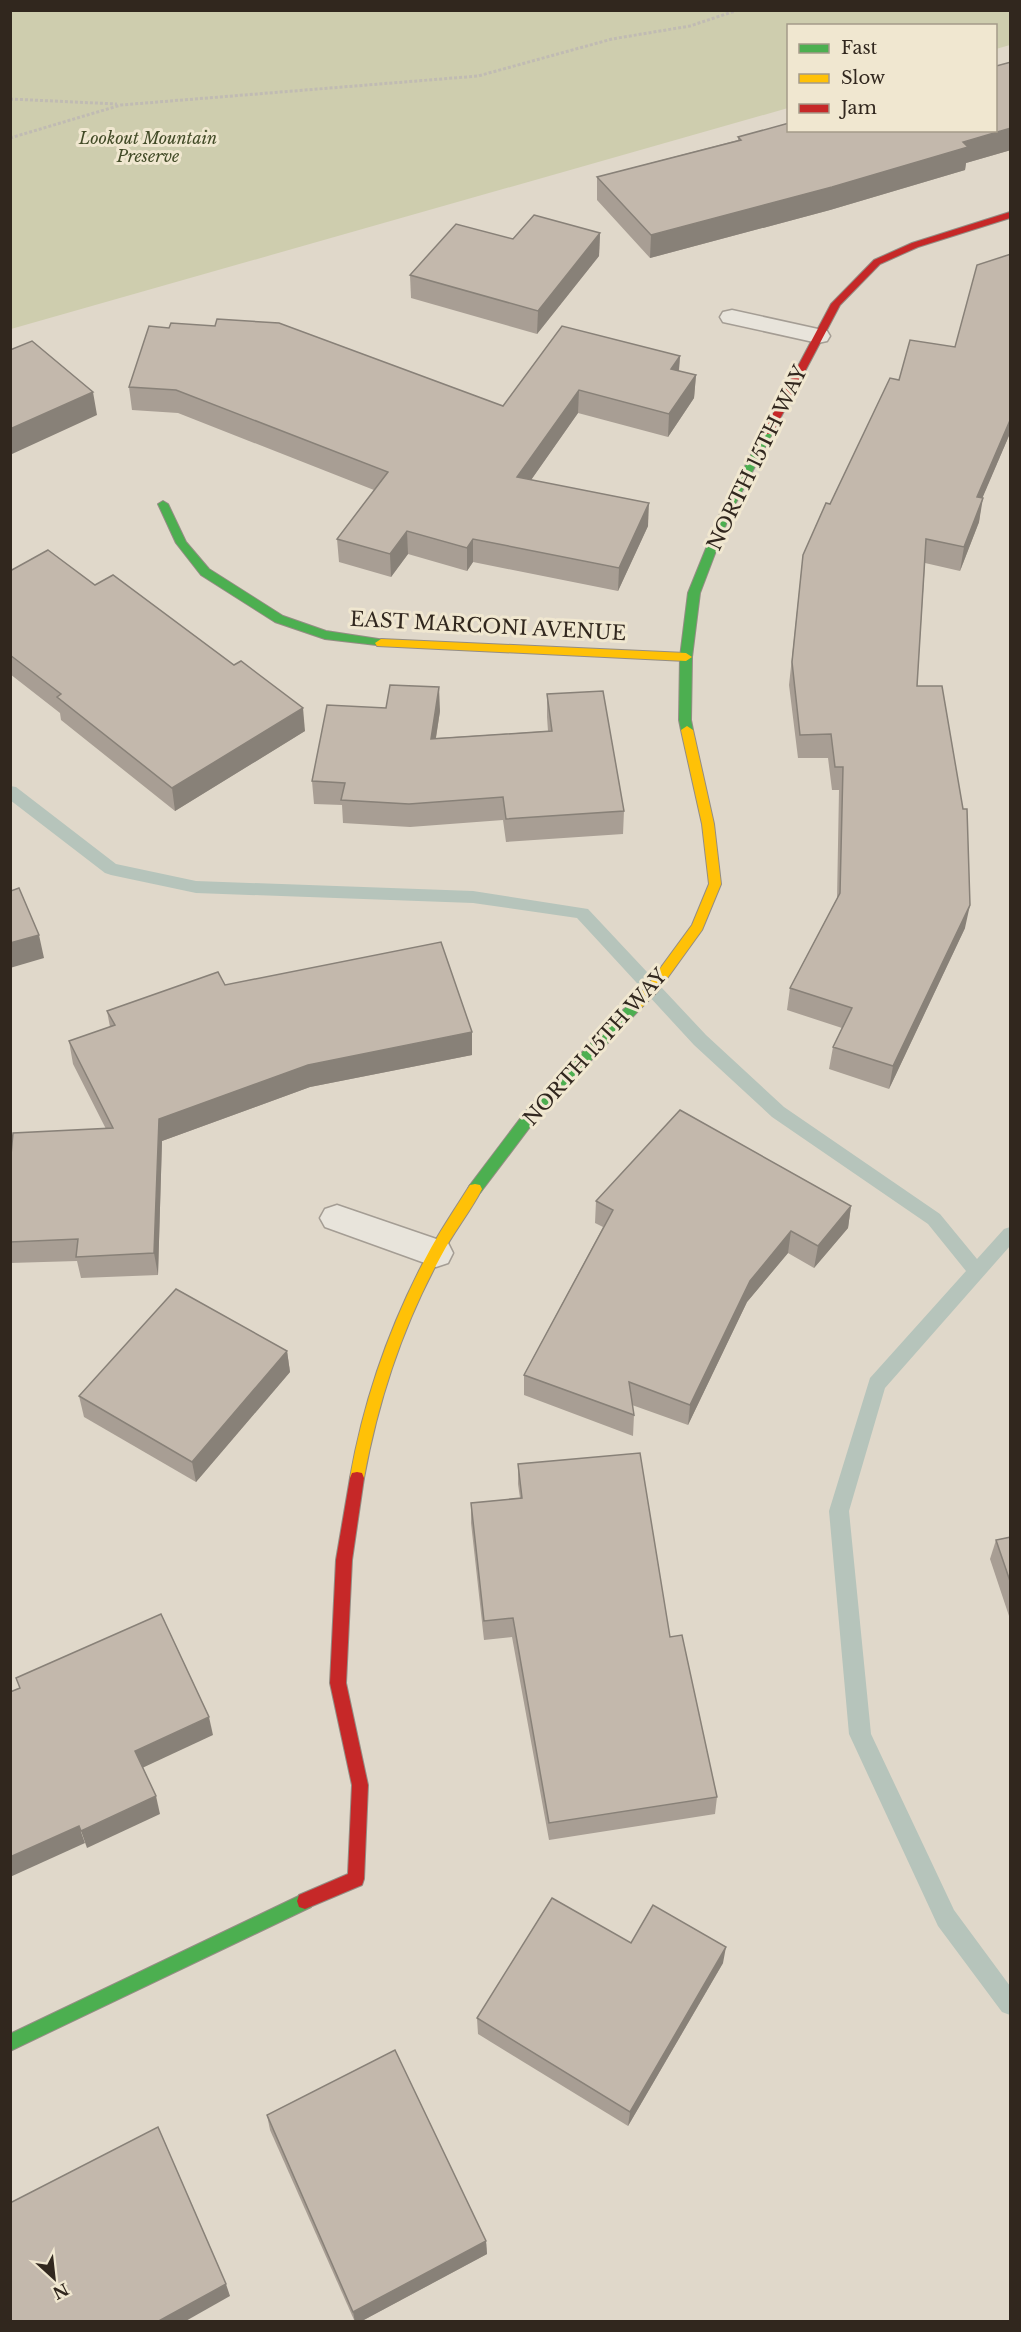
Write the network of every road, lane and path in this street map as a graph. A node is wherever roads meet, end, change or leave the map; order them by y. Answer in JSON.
{"nodes":[{"id":1,"x":738,"y":10,"type":"edge"},
{"id":2,"x":10,"y":99,"type":"edge"},
{"id":3,"x":121,"y":105,"type":"junction"},
{"id":4,"x":10,"y":138,"type":"edge"},
{"id":5,"x":1011,"y":215,"type":"edge"},
{"id":6,"x":732,"y":317,"type":"dead end"},
{"id":7,"x":818,"y":336,"type":"junction"},
{"id":8,"x":163,"y":504,"type":"dead end"},
{"id":9,"x":686,"y":657,"type":"junction"},
{"id":10,"x":337,"y":1218,"type":"dead end"},
{"id":11,"x":436,"y":1253,"type":"junction"},
{"id":12,"x":10,"y":2043,"type":"edge"}],
"edges":[{"from":1,"to":3,"type":"path"},
{"from":2,"to":3,"type":"path"},
{"from":3,"to":4,"type":"path"},
{"from":5,"to":7,"type":"street","name":"NORTH 15TH WAY"},
{"from":6,"to":7,"type":"street"},
{"from":7,"to":9,"type":"street","name":"NORTH 15TH WAY"},
{"from":8,"to":9,"type":"street","name":"EAST MARCONI AVENUE"},
{"from":9,"to":11,"type":"street","name":"NORTH 15TH WAY"},
{"from":10,"to":11,"type":"street"},
{"from":11,"to":12,"type":"street","name":"NORTH 15TH WAY"}]}
